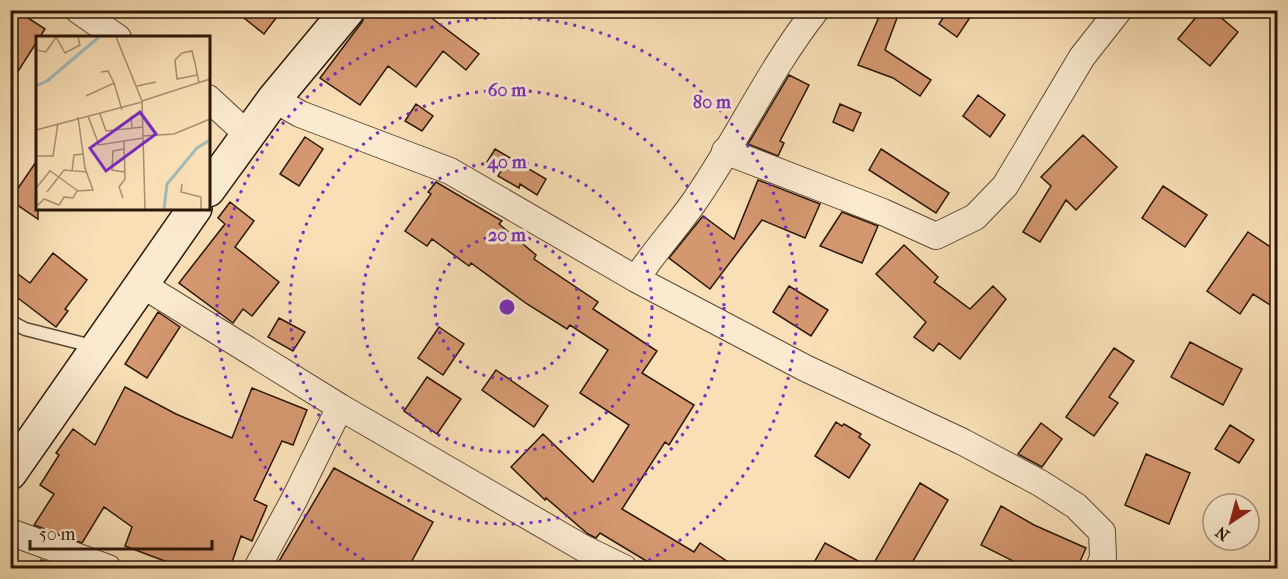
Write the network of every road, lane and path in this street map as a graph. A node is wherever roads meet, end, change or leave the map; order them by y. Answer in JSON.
{"nodes":[{"id":1,"x":78,"y":10,"type":"edge"},
{"id":2,"x":348,"y":10,"type":"edge"},
{"id":3,"x":816,"y":10,"type":"edge"},
{"id":4,"x":1119,"y":10,"type":"edge"},
{"id":5,"x":115,"y":36,"type":"edge"},
{"id":6,"x":274,"y":99,"type":"junction"},
{"id":7,"x":210,"y":100,"type":"edge"},
{"id":8,"x":248,"y":135,"type":"junction"},
{"id":9,"x":725,"y":151,"type":"junction"},
{"id":10,"x":210,"y":187,"type":"edge"},
{"id":11,"x":194,"y":210,"type":"edge"},
{"id":12,"x":636,"y":279,"type":"junction"},
{"id":13,"x":141,"y":284,"type":"junction"},
{"id":14,"x":10,"y":321,"type":"edge"},
{"id":15,"x":98,"y":347,"type":"junction"},
{"id":16,"x":340,"y":406,"type":"junction"},
{"id":17,"x":10,"y":473,"type":"edge"},
{"id":18,"x":10,"y":532,"type":"edge"},
{"id":19,"x":108,"y":568,"type":"edge"},
{"id":20,"x":257,"y":568,"type":"edge"},
{"id":21,"x":624,"y":568,"type":"edge"},
{"id":22,"x":1099,"y":568,"type":"edge"}],
"edges":[{"from":1,"to":5,"type":"street"},
{"from":2,"to":6,"type":"main road"},
{"from":3,"to":9,"type":"street"},
{"from":4,"to":9,"type":"street"},
{"from":6,"to":8,"type":"main road"},
{"from":6,"to":12,"type":"street"},
{"from":7,"to":8,"type":"street"},
{"from":8,"to":10,"type":"main road"},
{"from":9,"to":12,"type":"street"},
{"from":11,"to":13,"type":"main road"},
{"from":12,"to":22,"type":"street"},
{"from":13,"to":15,"type":"main road"},
{"from":13,"to":16,"type":"street"},
{"from":14,"to":15,"type":"lane"},
{"from":15,"to":17,"type":"main road"},
{"from":16,"to":20,"type":"street"},
{"from":16,"to":21,"type":"street"},
{"from":18,"to":19,"type":"street"}]}
